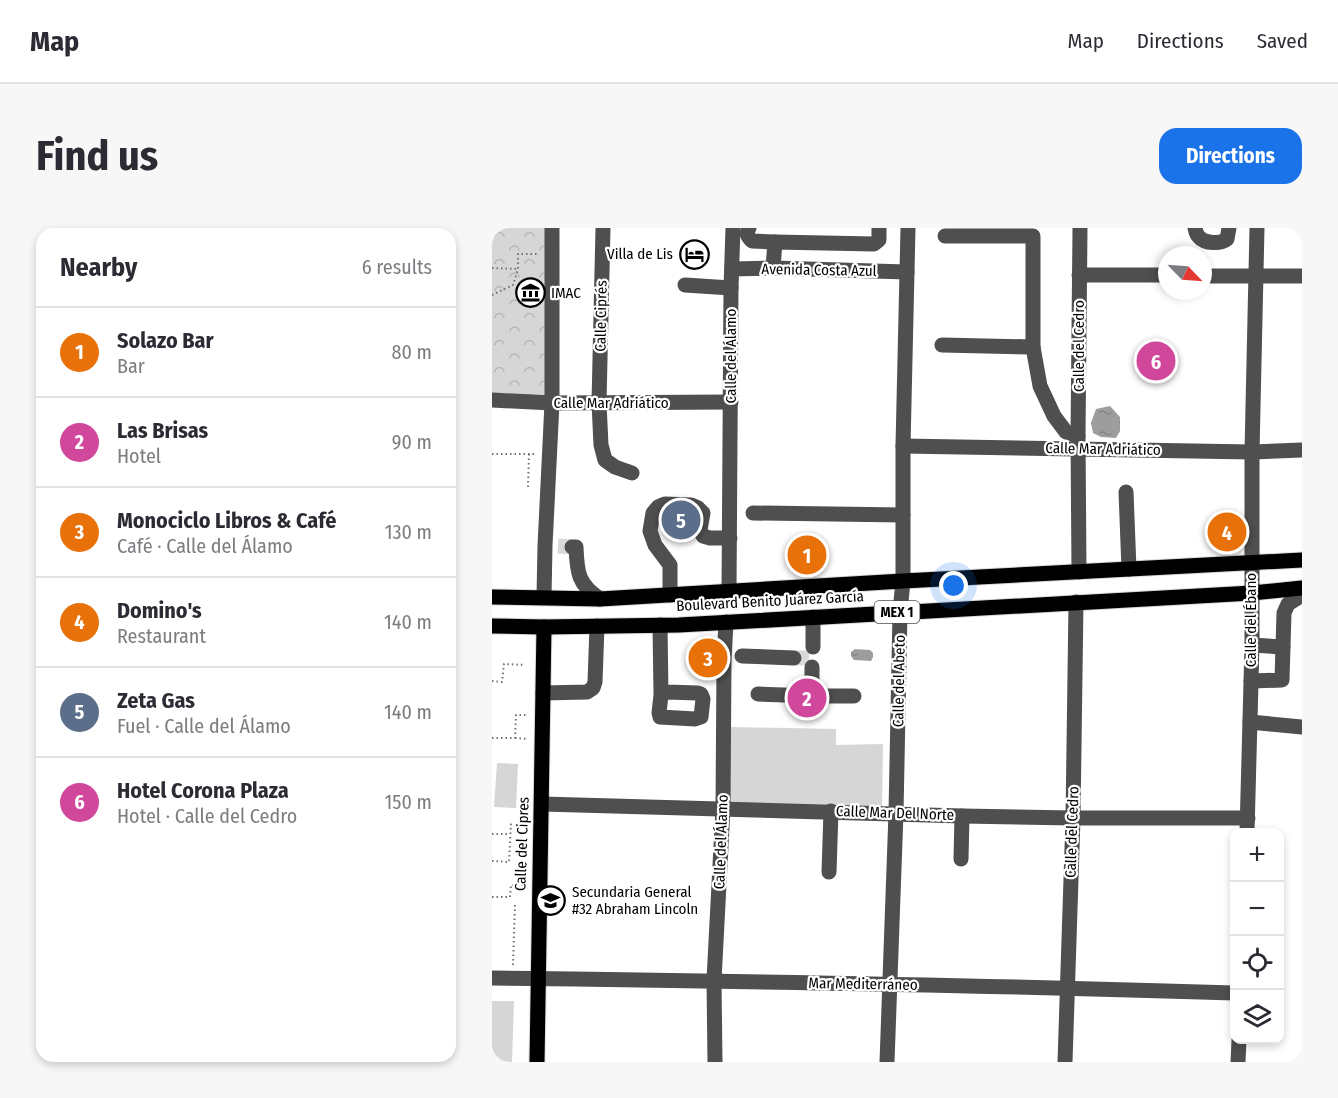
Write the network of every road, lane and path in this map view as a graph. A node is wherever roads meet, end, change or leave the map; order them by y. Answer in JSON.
{"nodes":[{"id":1,"x":603,"y":228,"type":"edge"},
{"id":2,"x":733,"y":228,"type":"edge"},
{"id":3,"x":749,"y":228,"type":"edge"},
{"id":4,"x":879,"y":228,"type":"edge"},
{"id":5,"x":908,"y":228,"type":"edge"},
{"id":6,"x":1080,"y":228,"type":"edge"},
{"id":7,"x":1195,"y":228,"type":"edge"},
{"id":8,"x":1229,"y":228,"type":"edge"},
{"id":9,"x":1257,"y":228,"type":"edge"},
{"id":10,"x":552,"y":233,"type":"edge"},
{"id":11,"x":945,"y":236,"type":"dead end"},
{"id":12,"x":775,"y":242,"type":"junction"},
{"id":13,"x":492,"y":268,"type":"edge"},
{"id":14,"x":773,"y":268,"type":"junction"},
{"id":15,"x":518,"y":269,"type":"junction"},
{"id":16,"x":732,"y":269,"type":"junction"},
{"id":17,"x":907,"y":272,"type":"junction"},
{"id":18,"x":1079,"y":274,"type":"junction"},
{"id":19,"x":1158,"y":275,"type":"edge"},
{"id":20,"x":1212,"y":276,"type":"edge"},
{"id":21,"x":1257,"y":276,"type":"junction"},
{"id":22,"x":1302,"y":276,"type":"edge"},
{"id":23,"x":685,"y":285,"type":"dead end"},
{"id":24,"x":731,"y":288,"type":"junction"},
{"id":25,"x":492,"y":295,"type":"edge"},
{"id":26,"x":942,"y":345,"type":"dead end"},
{"id":27,"x":1033,"y":347,"type":"junction"},
{"id":28,"x":492,"y":400,"type":"edge"},
{"id":29,"x":731,"y":402,"type":"junction"},
{"id":30,"x":552,"y":403,"type":"junction"},
{"id":31,"x":599,"y":403,"type":"junction"},
{"id":32,"x":1078,"y":442,"type":"junction"},
{"id":33,"x":903,"y":446,"type":"junction"},
{"id":34,"x":1302,"y":450,"type":"edge"},
{"id":35,"x":1252,"y":452,"type":"junction"},
{"id":36,"x":492,"y":454,"type":"edge"},
{"id":37,"x":529,"y":454,"type":"junction"},
{"id":38,"x":550,"y":454,"type":"junction"},
{"id":39,"x":632,"y":473,"type":"dead end"},
{"id":40,"x":528,"y":487,"type":"dead end"},
{"id":41,"x":1126,"y":492,"type":"dead end"},
{"id":42,"x":753,"y":513,"type":"dead end"},
{"id":43,"x":903,"y":515,"type":"junction"},
{"id":44,"x":730,"y":538,"type":"junction"},
{"id":45,"x":558,"y":546,"type":"junction"},
{"id":46,"x":1302,"y":560,"type":"edge"},
{"id":47,"x":1251,"y":563,"type":"junction"},
{"id":48,"x":1129,"y":569,"type":"junction"},
{"id":49,"x":1079,"y":572,"type":"junction"},
{"id":50,"x":903,"y":581,"type":"junction"},
{"id":51,"x":1302,"y":588,"type":"edge"},
{"id":52,"x":729,"y":592,"type":"junction"},
{"id":53,"x":1252,"y":593,"type":"junction"},
{"id":54,"x":1302,"y":594,"type":"edge"},
{"id":55,"x":670,"y":595,"type":"junction"},
{"id":56,"x":492,"y":597,"type":"edge"},
{"id":57,"x":544,"y":597,"type":"junction"},
{"id":58,"x":600,"y":599,"type":"junction"},
{"id":59,"x":1076,"y":602,"type":"junction"},
{"id":60,"x":900,"y":612,"type":"junction"},
{"id":61,"x":813,"y":617,"type":"junction"},
{"id":62,"x":726,"y":622,"type":"junction"},
{"id":63,"x":660,"y":625,"type":"junction"},
{"id":64,"x":492,"y":626,"type":"edge"},
{"id":65,"x":597,"y":626,"type":"junction"},
{"id":66,"x":544,"y":627,"type":"junction"},
{"id":67,"x":1252,"y":645,"type":"junction"},
{"id":68,"x":813,"y":647,"type":"dead end"},
{"id":69,"x":1283,"y":647,"type":"junction"},
{"id":70,"x":742,"y":656,"type":"dead end"},
{"id":71,"x":794,"y":658,"type":"tunnel mouth"},
{"id":72,"x":525,"y":665,"type":"dead end"},
{"id":73,"x":812,"y":667,"type":"dead end"},
{"id":74,"x":492,"y":681,"type":"edge"},
{"id":75,"x":1251,"y":681,"type":"junction"},
{"id":76,"x":543,"y":693,"type":"junction"},
{"id":77,"x":758,"y":694,"type":"dead end"},
{"id":78,"x":660,"y":695,"type":"junction"},
{"id":79,"x":812,"y":696,"type":"junction"},
{"id":80,"x":854,"y":696,"type":"dead end"},
{"id":81,"x":724,"y":698,"type":"junction"},
{"id":82,"x":703,"y":699,"type":"junction"},
{"id":83,"x":542,"y":715,"type":"junction"},
{"id":84,"x":1250,"y":722,"type":"junction"},
{"id":85,"x":1302,"y":727,"type":"edge"},
{"id":86,"x":492,"y":738,"type":"edge"},
{"id":87,"x":542,"y":804,"type":"junction"},
{"id":88,"x":723,"y":808,"type":"junction"},
{"id":89,"x":831,"y":812,"type":"junction"},
{"id":90,"x":896,"y":813,"type":"junction"},
{"id":91,"x":962,"y":816,"type":"junction"},
{"id":92,"x":1073,"y":818,"type":"junction"},
{"id":93,"x":511,"y":822,"type":"dead end"},
{"id":94,"x":1247,"y":825,"type":"edge"},
{"id":95,"x":492,"y":834,"type":"edge"},
{"id":96,"x":510,"y":834,"type":"junction"},
{"id":97,"x":960,"y":859,"type":"dead end"},
{"id":98,"x":492,"y":861,"type":"edge"},
{"id":99,"x":829,"y":872,"type":"dead end"},
{"id":100,"x":539,"y":885,"type":"junction"},
{"id":101,"x":492,"y":897,"type":"edge"},
{"id":102,"x":515,"y":904,"type":"dead end"},
{"id":103,"x":513,"y":969,"type":"dead end"},
{"id":104,"x":492,"y":978,"type":"edge"},
{"id":105,"x":538,"y":979,"type":"junction"},
{"id":106,"x":714,"y":980,"type":"junction"},
{"id":107,"x":890,"y":985,"type":"junction"},
{"id":108,"x":1067,"y":988,"type":"junction"},
{"id":109,"x":1230,"y":993,"type":"edge"},
{"id":110,"x":1239,"y":1044,"type":"edge"},
{"id":111,"x":537,"y":1062,"type":"edge"},
{"id":112,"x":715,"y":1062,"type":"edge"},
{"id":113,"x":888,"y":1062,"type":"edge"},
{"id":114,"x":1065,"y":1062,"type":"edge"},
{"id":115,"x":1238,"y":1062,"type":"edge"}],
"edges":[{"from":1,"to":31,"type":"street","name":"Calle Ciprés"},
{"from":2,"to":16,"type":"street","name":"Calle del Álamo"},
{"from":3,"to":12,"type":"street"},
{"from":4,"to":12,"type":"street"},
{"from":5,"to":17,"type":"street","name":"Calle del Abeto"},
{"from":6,"to":18,"type":"street","name":"Calle del Cedro"},
{"from":7,"to":8,"type":"street"},
{"from":9,"to":21,"type":"street","name":"Calle del Ébano"},
{"from":10,"to":15,"type":"path"},
{"from":10,"to":30,"type":"street"},
{"from":11,"to":27,"type":"street"},
{"from":12,"to":14,"type":"street"},
{"from":13,"to":15,"type":"path"},
{"from":14,"to":16,"type":"street","name":"Avenida Costa Azul"},
{"from":14,"to":17,"type":"street","name":"Avenida Costa Azul"},
{"from":15,"to":25,"type":"path"},
{"from":16,"to":24,"type":"street","name":"Calle del Álamo"},
{"from":17,"to":33,"type":"street","name":"Calle del Abeto"},
{"from":18,"to":19,"type":"street"},
{"from":18,"to":32,"type":"street","name":"Calle del Cedro"},
{"from":20,"to":21,"type":"street"},
{"from":21,"to":22,"type":"street"},
{"from":21,"to":35,"type":"street","name":"Calle del Ébano"},
{"from":23,"to":24,"type":"street"},
{"from":24,"to":29,"type":"street","name":"Calle del Álamo"},
{"from":26,"to":27,"type":"street"},
{"from":27,"to":32,"type":"street"},
{"from":28,"to":30,"type":"street","name":"Calle Mar Adriático"},
{"from":29,"to":31,"type":"street","name":"Calle Mar Adriático"},
{"from":29,"to":44,"type":"street","name":"Calle del Álamo"},
{"from":30,"to":31,"type":"street","name":"Calle Mar Adriático"},
{"from":30,"to":38,"type":"street"},
{"from":31,"to":39,"type":"street","name":"Calle Ciprés"},
{"from":32,"to":33,"type":"street","name":"Calle Mar Adriático"},
{"from":32,"to":35,"type":"street","name":"Calle Mar Adriático"},
{"from":32,"to":49,"type":"street","name":"Calle del Cedro"},
{"from":33,"to":43,"type":"street","name":"Calle del Abeto"},
{"from":34,"to":35,"type":"street","name":"Calle Mar Adriático"},
{"from":35,"to":47,"type":"street","name":"Calle del Ébano"},
{"from":36,"to":37,"type":"path"},
{"from":37,"to":38,"type":"path"},
{"from":37,"to":40,"type":"path"},
{"from":38,"to":45,"type":"street"},
{"from":41,"to":48,"type":"street"},
{"from":42,"to":43,"type":"street"},
{"from":43,"to":50,"type":"street","name":"Calle del Abeto"},
{"from":44,"to":52,"type":"street","name":"Calle del Álamo"},
{"from":44,"to":55,"type":"street"},
{"from":45,"to":57,"type":"street"},
{"from":45,"to":58,"type":"street"},
{"from":46,"to":47,"type":"main road","name":"Boulevard Benito Juárez García","number":"MEX 1"},
{"from":47,"to":48,"type":"main road","name":"Boulevard Benito Juárez García","number":"MEX 1"},
{"from":47,"to":53,"type":"street","name":"Calle del Ébano"},
{"from":48,"to":49,"type":"main road","name":"Boulevard Benito Juárez García","number":"MEX 1"},
{"from":49,"to":50,"type":"main road","name":"Boulevard Benito Juárez García","number":"MEX 1"},
{"from":50,"to":52,"type":"main road","name":"Boulevard Benito Juárez García","number":"MEX 1"},
{"from":50,"to":60,"type":"street","name":"Calle del Abeto"},
{"from":51,"to":53,"type":"main road","name":"Boulevard Benito Juárez García","number":"MEX 1"},
{"from":52,"to":55,"type":"main road","name":"Boulevard Benito Juárez García","number":"MEX 1"},
{"from":53,"to":59,"type":"main road","name":"Boulevard Benito Juárez García","number":"MEX 1"},
{"from":53,"to":67,"type":"street","name":"Calle del Ébano"},
{"from":54,"to":69,"type":"street"},
{"from":55,"to":58,"type":"main road","name":"Boulevard Benito Juárez García","number":"MEX 1"},
{"from":56,"to":57,"type":"main road","name":"Boulevard Benito Juárez García","number":"MEX 1"},
{"from":57,"to":58,"type":"main road","name":"Boulevard Benito Juárez García","number":"MEX 1"},
{"from":59,"to":60,"type":"main road","name":"Boulevard Benito Juárez García","number":"MEX 1"},
{"from":59,"to":92,"type":"street","name":"Calle del Cedro"},
{"from":60,"to":61,"type":"main road","name":"Boulevard Benito Juárez García","number":"MEX 1"},
{"from":60,"to":90,"type":"street","name":"Calle del Abeto"},
{"from":61,"to":62,"type":"main road","name":"Boulevard Benito Juárez García","number":"MEX 1"},
{"from":61,"to":68,"type":"street"},
{"from":62,"to":63,"type":"main road","name":"Boulevard Benito Juárez García","number":"MEX 1"},
{"from":62,"to":81,"type":"street","name":"Calle del Álamo"},
{"from":63,"to":65,"type":"main road","name":"Boulevard Benito Juárez García","number":"MEX 1"},
{"from":63,"to":78,"type":"street"},
{"from":64,"to":66,"type":"main road","name":"Boulevard Benito Juárez García","number":"MEX 1"},
{"from":65,"to":66,"type":"main road","name":"Boulevard Benito Juárez García","number":"MEX 1"},
{"from":65,"to":76,"type":"street"},
{"from":66,"to":76,"type":"main road","name":"Calle del Cipres"},
{"from":67,"to":69,"type":"street"},
{"from":67,"to":75,"type":"street","name":"Calle del Ébano"},
{"from":69,"to":75,"type":"street"},
{"from":70,"to":71,"type":"street"},
{"from":72,"to":74,"type":"path"},
{"from":73,"to":79,"type":"street"},
{"from":75,"to":84,"type":"street","name":"Calle del Ébano"},
{"from":76,"to":83,"type":"main road","name":"Calle del Cipres"},
{"from":77,"to":79,"type":"street"},
{"from":78,"to":82,"type":"street"},
{"from":78,"to":82,"type":"street"},
{"from":79,"to":80,"type":"street"},
{"from":81,"to":82,"type":"street"},
{"from":81,"to":88,"type":"street","name":"Calle del Álamo"},
{"from":83,"to":86,"type":"path"},
{"from":83,"to":87,"type":"main road","name":"Calle del Cipres"},
{"from":84,"to":85,"type":"street"},
{"from":84,"to":94,"type":"street","name":"Calle del Ébano"},
{"from":87,"to":88,"type":"street","name":"Calle Mar Del Norte"},
{"from":87,"to":100,"type":"main road","name":"Calle del Cipres"},
{"from":88,"to":89,"type":"street","name":"Calle Mar Del Norte"},
{"from":88,"to":106,"type":"street","name":"Calle del Álamo"},
{"from":89,"to":90,"type":"street","name":"Calle Mar Del Norte"},
{"from":89,"to":99,"type":"street"},
{"from":90,"to":91,"type":"street","name":"Calle Mar Del Norte"},
{"from":90,"to":107,"type":"street","name":"Calle del Abeto"},
{"from":91,"to":92,"type":"street","name":"Calle Mar Del Norte"},
{"from":91,"to":97,"type":"street"},
{"from":92,"to":94,"type":"street","name":"Calle Mar Del Norte"},
{"from":92,"to":108,"type":"street","name":"Calle del Cedro"},
{"from":93,"to":96,"type":"path"},
{"from":95,"to":96,"type":"path"},
{"from":96,"to":98,"type":"path"},
{"from":100,"to":101,"type":"path"},
{"from":100,"to":105,"type":"main road","name":"Calle del Cipres"},
{"from":102,"to":103,"type":"path"},
{"from":104,"to":105,"type":"street","name":"Mar Mediterráneo"},
{"from":105,"to":106,"type":"street","name":"Mar Mediterráneo"},
{"from":105,"to":111,"type":"main road","name":"Calle del Cipres"},
{"from":106,"to":107,"type":"street","name":"Mar Mediterráneo"},
{"from":106,"to":112,"type":"street","name":"Calle del Álamo"},
{"from":107,"to":108,"type":"street","name":"Mar Mediterráneo"},
{"from":107,"to":113,"type":"street","name":"Calle del Abeto"},
{"from":108,"to":109,"type":"street","name":"Mar Mediterráneo"},
{"from":108,"to":114,"type":"street","name":"Calle del Cedro"},
{"from":110,"to":115,"type":"street"}]}
